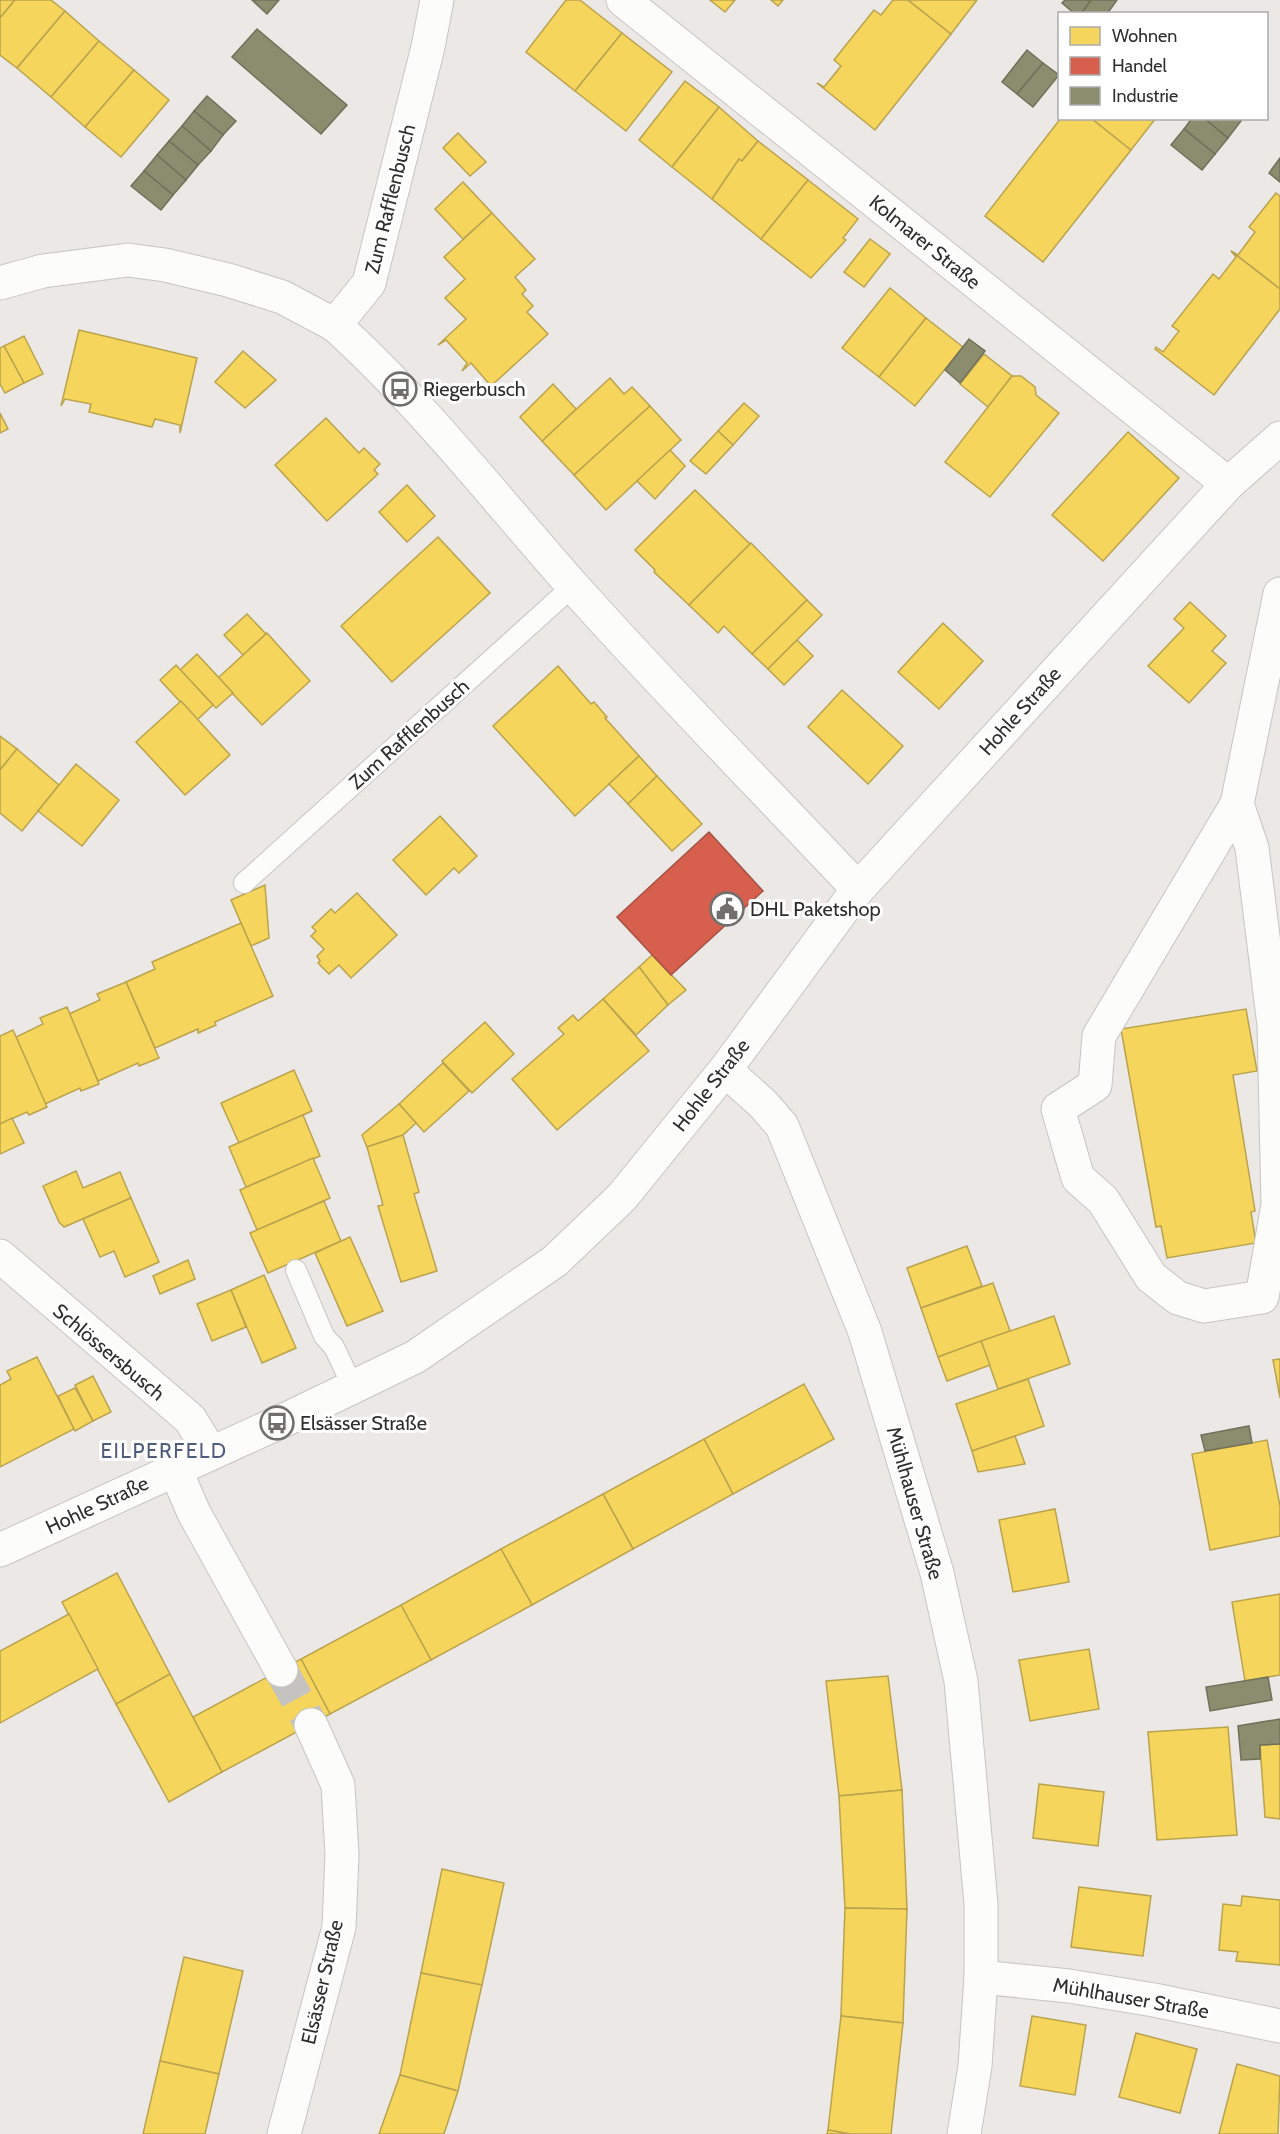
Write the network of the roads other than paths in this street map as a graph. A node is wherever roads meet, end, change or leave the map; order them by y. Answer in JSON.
{"nodes":[{"id":1,"x":437,"y":0,"type":"edge"},
{"id":2,"x":622,"y":0,"type":"edge"},
{"id":3,"x":0,"y":283,"type":"edge"},
{"id":4,"x":335,"y":325,"type":"junction"},
{"id":5,"x":1280,"y":438,"type":"edge"},
{"id":6,"x":1228,"y":484,"type":"junction"},
{"id":7,"x":573,"y":586,"type":"junction"},
{"id":8,"x":1280,"y":594,"type":"edge"},
{"id":9,"x":1237,"y":804,"type":"junction"},
{"id":10,"x":244,"y":883,"type":"dead end"},
{"id":11,"x":858,"y":889,"type":"junction"},
{"id":12,"x":725,"y":1070,"type":"junction"},
{"id":13,"x":0,"y":1256,"type":"edge"},
{"id":14,"x":296,"y":1270,"type":"dead end"},
{"id":15,"x":353,"y":1388,"type":"junction"},
{"id":16,"x":211,"y":1453,"type":"junction"},
{"id":17,"x":175,"y":1469,"type":"junction"},
{"id":18,"x":0,"y":1550,"type":"edge"},
{"id":19,"x":281,"y":1670,"type":"tunnel mouth"},
{"id":20,"x":311,"y":1725,"type":"tunnel mouth"},
{"id":21,"x":981,"y":1977,"type":"junction"},
{"id":22,"x":1280,"y":2026,"type":"edge"},
{"id":23,"x":284,"y":2134,"type":"edge"},
{"id":24,"x":964,"y":2134,"type":"edge"}],
"edges":[{"from":1,"to":4,"type":"street","name":"Zum Rafflenbusch"},
{"from":2,"to":6,"type":"street","name":"Kolmarer Straße"},
{"from":3,"to":4,"type":"street"},
{"from":4,"to":7,"type":"street"},
{"from":5,"to":6,"type":"street","name":"Hohle Straße"},
{"from":6,"to":11,"type":"street","name":"Hohle Straße"},
{"from":7,"to":10,"type":"lane","name":"Zum Rafflenbusch"},
{"from":7,"to":11,"type":"street"},
{"from":8,"to":9,"type":"street"},
{"from":9,"to":9,"type":"street"},
{"from":11,"to":12,"type":"street","name":"Hohle Straße"},
{"from":12,"to":15,"type":"street","name":"Hohle Straße"},
{"from":12,"to":21,"type":"street","name":"Mühlhauser Straße"},
{"from":13,"to":16,"type":"street","name":"Schlössersbusch"},
{"from":14,"to":15,"type":"lane"},
{"from":15,"to":16,"type":"street","name":"Hohle Straße"},
{"from":16,"to":17,"type":"street","name":"Hohle Straße"},
{"from":17,"to":18,"type":"street","name":"Hohle Straße"},
{"from":17,"to":19,"type":"street"},
{"from":20,"to":23,"type":"street","name":"Elsässer Straße"},
{"from":21,"to":22,"type":"street","name":"Mühlhauser Straße"},
{"from":21,"to":24,"type":"street","name":"Mühlhauser Straße"}]}
